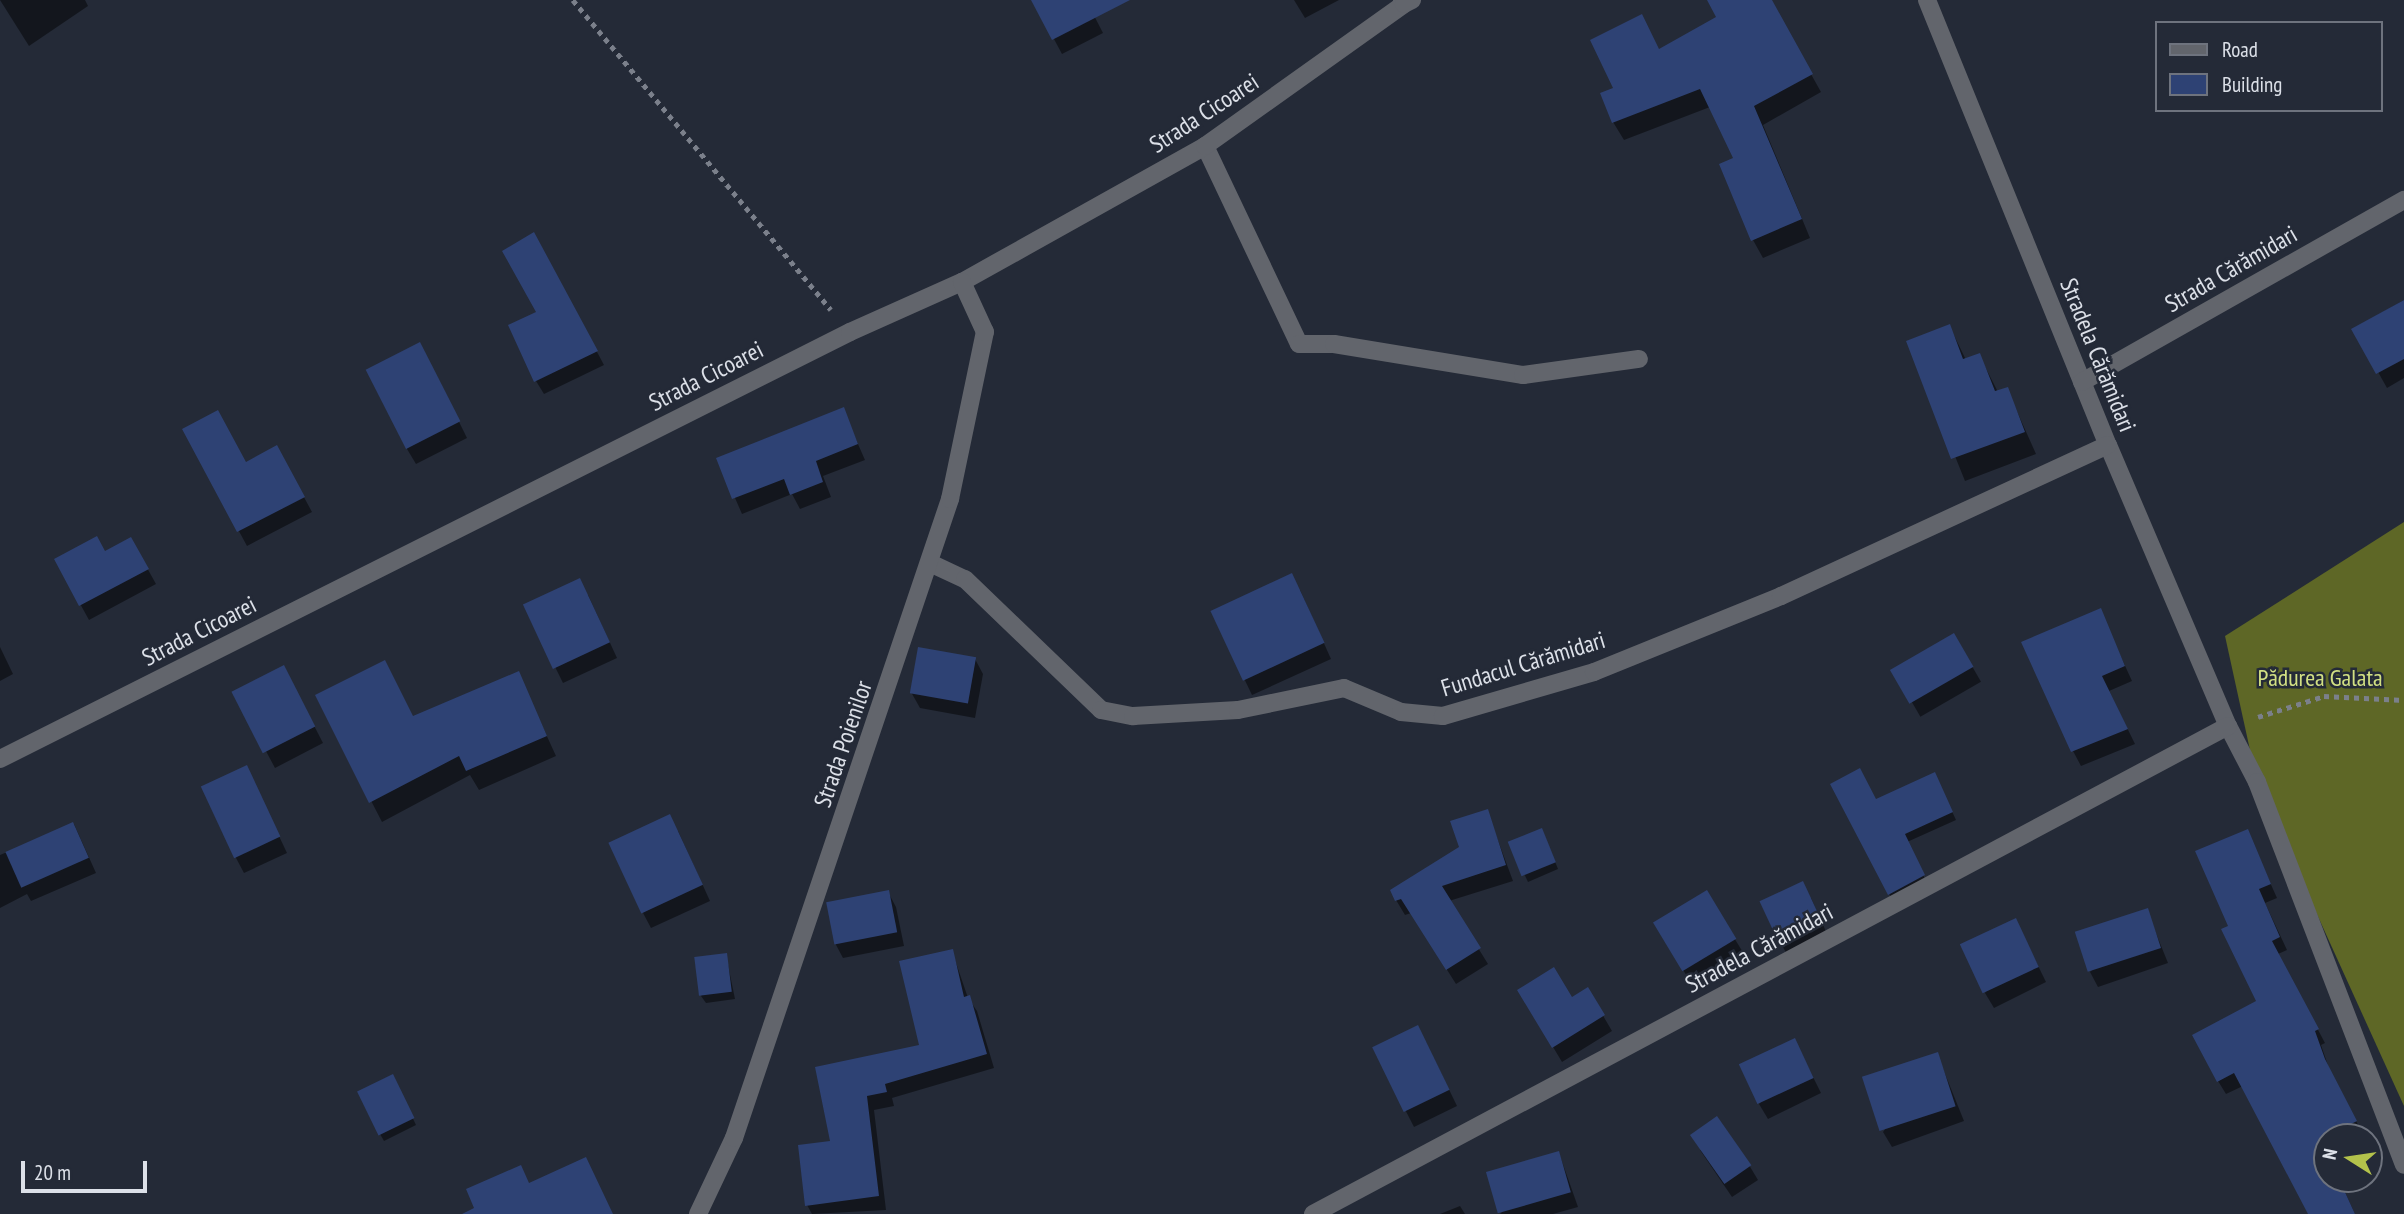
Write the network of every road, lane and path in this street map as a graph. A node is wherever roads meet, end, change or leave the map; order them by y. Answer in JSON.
{"nodes":[{"id":1,"x":573,"y":0,"type":"edge"},
{"id":2,"x":1927,"y":0,"type":"edge"},
{"id":3,"x":1406,"y":1,"type":"edge"},
{"id":4,"x":1205,"y":146,"type":"junction"},
{"id":5,"x":2404,"y":200,"type":"edge"},
{"id":6,"x":962,"y":282,"type":"junction"},
{"id":7,"x":850,"y":332,"type":"junction"},
{"id":8,"x":1639,"y":359,"type":"dead end"},
{"id":9,"x":2082,"y":382,"type":"junction"},
{"id":10,"x":2108,"y":445,"type":"junction"},
{"id":11,"x":930,"y":562,"type":"junction"},
{"id":12,"x":2404,"y":700,"type":"edge"},
{"id":13,"x":2228,"y":726,"type":"junction"},
{"id":14,"x":0,"y":759,"type":"edge"},
{"id":15,"x":2404,"y":1165,"type":"edge"},
{"id":16,"x":698,"y":1214,"type":"edge"},
{"id":17,"x":1313,"y":1214,"type":"edge"}],
"edges":[{"from":1,"to":7,"type":"path"},
{"from":2,"to":9,"type":"street","name":"Stradela Cărămidari"},
{"from":3,"to":4,"type":"street","name":"Strada Cicoarei"},
{"from":4,"to":6,"type":"street","name":"Strada Cicoarei"},
{"from":4,"to":8,"type":"street"},
{"from":5,"to":9,"type":"street","name":"Strada Cărămidari"},
{"from":6,"to":7,"type":"street","name":"Strada Cicoarei"},
{"from":6,"to":11,"type":"street","name":"Strada Poienilor"},
{"from":7,"to":14,"type":"street","name":"Strada Cicoarei"},
{"from":9,"to":10,"type":"street","name":"Stradela Cărămidari"},
{"from":10,"to":11,"type":"street","name":"Fundacul Cărămidari"},
{"from":10,"to":13,"type":"street","name":"Stradela Cărămidari"},
{"from":11,"to":16,"type":"street","name":"Strada Poienilor"},
{"from":12,"to":13,"type":"path"},
{"from":13,"to":15,"type":"street","name":"Stradela Cărămidari"},
{"from":13,"to":17,"type":"street","name":"Stradela Cărămidari"}]}
